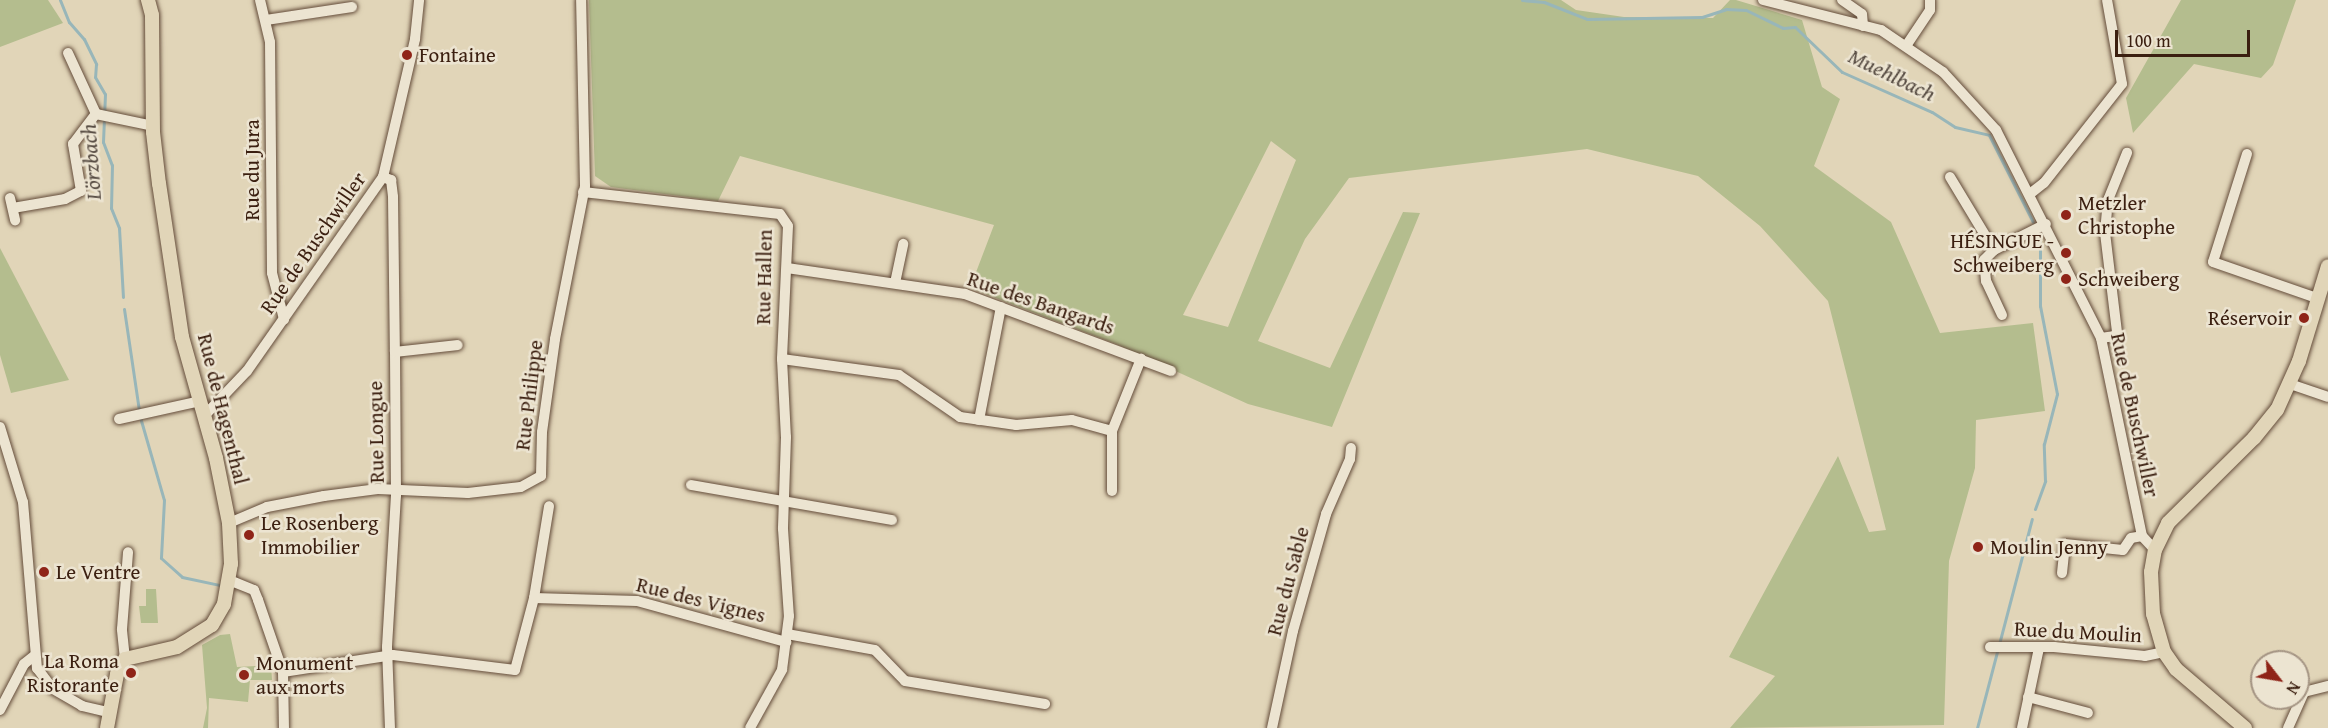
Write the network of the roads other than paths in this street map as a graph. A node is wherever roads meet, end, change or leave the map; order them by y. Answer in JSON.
{"nodes":[{"id":1,"x":140,"y":0,"type":"edge"},
{"id":2,"x":148,"y":0,"type":"edge"},
{"id":3,"x":260,"y":0,"type":"edge"},
{"id":4,"x":419,"y":0,"type":"edge"},
{"id":5,"x":580,"y":0,"type":"edge"},
{"id":6,"x":1763,"y":0,"type":"edge"},
{"id":7,"x":1842,"y":0,"type":"edge"},
{"id":8,"x":1930,"y":0,"type":"edge"},
{"id":9,"x":2107,"y":0,"type":"edge"},
{"id":10,"x":352,"y":7,"type":"dead end"},
{"id":11,"x":266,"y":20,"type":"junction"},
{"id":12,"x":1863,"y":26,"type":"junction"},
{"id":13,"x":152,"y":34,"type":"junction"},
{"id":14,"x":1906,"y":46,"type":"junction"},
{"id":15,"x":68,"y":53,"type":"dead end"},
{"id":16,"x":101,"y":115,"type":"junction"},
{"id":17,"x":153,"y":126,"type":"junction"},
{"id":18,"x":2127,"y":153,"type":"dead end"},
{"id":19,"x":2247,"y":154,"type":"dead end"},
{"id":20,"x":383,"y":177,"type":"junction"},
{"id":21,"x":1950,"y":177,"type":"dead end"},
{"id":22,"x":583,"y":192,"type":"junction"},
{"id":23,"x":2031,"y":193,"type":"junction"},
{"id":24,"x":15,"y":220,"type":"dead end"},
{"id":25,"x":2046,"y":224,"type":"junction"},
{"id":26,"x":903,"y":244,"type":"dead end"},
{"id":27,"x":1994,"y":250,"type":"junction"},
{"id":28,"x":2328,"y":266,"type":"edge"},
{"id":29,"x":787,"y":268,"type":"junction"},
{"id":30,"x":895,"y":283,"type":"junction"},
{"id":31,"x":2319,"y":299,"type":"junction"},
{"id":32,"x":1000,"y":307,"type":"junction"},
{"id":33,"x":2002,"y":315,"type":"dead end"},
{"id":34,"x":284,"y":319,"type":"junction"},
{"id":35,"x":2101,"y":338,"type":"junction"},
{"id":36,"x":458,"y":345,"type":"dead end"},
{"id":37,"x":395,"y":352,"type":"junction"},
{"id":38,"x":782,"y":359,"type":"junction"},
{"id":39,"x":1140,"y":359,"type":"junction"},
{"id":40,"x":1171,"y":371,"type":"dead end"},
{"id":41,"x":2290,"y":384,"type":"junction"},
{"id":42,"x":2328,"y":397,"type":"edge"},
{"id":43,"x":204,"y":408,"type":"junction"},
{"id":44,"x":119,"y":420,"type":"dead end"},
{"id":45,"x":979,"y":420,"type":"junction"},
{"id":46,"x":0,"y":427,"type":"edge"},
{"id":47,"x":1112,"y":431,"type":"junction"},
{"id":48,"x":1351,"y":448,"type":"dead end"},
{"id":49,"x":691,"y":485,"type":"dead end"},
{"id":50,"x":396,"y":491,"type":"junction"},
{"id":51,"x":1112,"y":491,"type":"dead end"},
{"id":52,"x":783,"y":504,"type":"junction"},
{"id":53,"x":549,"y":506,"type":"dead end"},
{"id":54,"x":892,"y":520,"type":"dead end"},
{"id":55,"x":228,"y":523,"type":"junction"},
{"id":56,"x":2142,"y":536,"type":"junction"},
{"id":57,"x":2155,"y":550,"type":"junction"},
{"id":58,"x":128,"y":552,"type":"dead end"},
{"id":59,"x":2062,"y":573,"type":"dead end"},
{"id":60,"x":229,"y":580,"type":"junction"},
{"id":61,"x":534,"y":598,"type":"junction"},
{"id":62,"x":787,"y":638,"type":"junction"},
{"id":63,"x":1992,"y":647,"type":"dead end"},
{"id":64,"x":2039,"y":648,"type":"junction"},
{"id":65,"x":2164,"y":652,"type":"junction"},
{"id":66,"x":34,"y":656,"type":"junction"},
{"id":67,"x":387,"y":656,"type":"junction"},
{"id":68,"x":125,"y":659,"type":"junction"},
{"id":69,"x":283,"y":672,"type":"junction"},
{"id":70,"x":2328,"y":686,"type":"edge"},
{"id":71,"x":2028,"y":697,"type":"junction"},
{"id":72,"x":1045,"y":704,"type":"dead end"},
{"id":73,"x":0,"y":710,"type":"edge"},
{"id":74,"x":109,"y":712,"type":"junction"},
{"id":75,"x":2088,"y":713,"type":"dead end"},
{"id":76,"x":107,"y":728,"type":"edge"},
{"id":77,"x":284,"y":728,"type":"edge"},
{"id":78,"x":390,"y":728,"type":"edge"},
{"id":79,"x":750,"y":728,"type":"edge"},
{"id":80,"x":1272,"y":728,"type":"edge"},
{"id":81,"x":2022,"y":728,"type":"edge"},
{"id":82,"x":2244,"y":728,"type":"edge"},
{"id":83,"x":2288,"y":728,"type":"edge"}],
"edges":[{"from":1,"to":13,"type":"main road","name":"Rue de Hagenthal"},
{"from":2,"to":13,"type":"main road","name":"Rue de Hagenthal"},
{"from":3,"to":11,"type":"street","name":"Rue du Jura"},
{"from":4,"to":20,"type":"street","name":"Rue de Buschwiller"},
{"from":5,"to":22,"type":"street","name":"Rue Philippe"},
{"from":6,"to":12,"type":"street","name":"Rue de Buschwiller"},
{"from":7,"to":12,"type":"street"},
{"from":8,"to":14,"type":"street"},
{"from":9,"to":23,"type":"street"},
{"from":10,"to":11,"type":"street"},
{"from":11,"to":34,"type":"street","name":"Rue du Jura"},
{"from":12,"to":14,"type":"street","name":"Rue de Buschwiller"},
{"from":13,"to":17,"type":"main road","name":"Rue de Hagenthal"},
{"from":14,"to":23,"type":"street","name":"Rue de Buschwiller"},
{"from":15,"to":16,"type":"street"},
{"from":16,"to":17,"type":"street"},
{"from":16,"to":24,"type":"street"},
{"from":17,"to":43,"type":"main road","name":"Rue de Hagenthal"},
{"from":18,"to":35,"type":"street"},
{"from":19,"to":31,"type":"street"},
{"from":20,"to":34,"type":"street","name":"Rue de Buschwiller"},
{"from":20,"to":37,"type":"street","name":"Rue Longue"},
{"from":21,"to":27,"type":"street"},
{"from":22,"to":29,"type":"street","name":"Rue Hallen"},
{"from":22,"to":50,"type":"street","name":"Rue Philippe"},
{"from":23,"to":25,"type":"street","name":"Rue de Buschwiller"},
{"from":25,"to":27,"type":"street"},
{"from":25,"to":35,"type":"street","name":"Rue de Buschwiller"},
{"from":26,"to":30,"type":"street"},
{"from":27,"to":33,"type":"street"},
{"from":28,"to":31,"type":"main road"},
{"from":29,"to":30,"type":"street","name":"Rue des Bangards"},
{"from":29,"to":38,"type":"street","name":"Rue Hallen"},
{"from":30,"to":32,"type":"street","name":"Rue des Bangards"},
{"from":31,"to":41,"type":"main road"},
{"from":32,"to":39,"type":"street","name":"Rue des Bangards"},
{"from":32,"to":45,"type":"street"},
{"from":34,"to":43,"type":"street","name":"Rue de Buschwiller"},
{"from":35,"to":56,"type":"street","name":"Rue de Buschwiller"},
{"from":36,"to":37,"type":"street"},
{"from":37,"to":50,"type":"street","name":"Rue Longue"},
{"from":38,"to":45,"type":"street"},
{"from":38,"to":52,"type":"street","name":"Rue Hallen"},
{"from":39,"to":40,"type":"street","name":"Rue des Bangards"},
{"from":39,"to":47,"type":"street"},
{"from":41,"to":42,"type":"street"},
{"from":41,"to":57,"type":"main road"},
{"from":43,"to":44,"type":"street"},
{"from":43,"to":55,"type":"main road","name":"Rue de Hagenthal"},
{"from":45,"to":47,"type":"street"},
{"from":46,"to":66,"type":"street"},
{"from":47,"to":51,"type":"street"},
{"from":48,"to":80,"type":"street","name":"Rue du Sable"},
{"from":49,"to":52,"type":"street"},
{"from":50,"to":55,"type":"street","name":"Rue Philippe"},
{"from":50,"to":67,"type":"street","name":"Rue Longue"},
{"from":52,"to":54,"type":"street"},
{"from":52,"to":62,"type":"street","name":"Rue Hallen"},
{"from":53,"to":61,"type":"street"},
{"from":55,"to":60,"type":"main road","name":"Rue de Hagenthal"},
{"from":56,"to":57,"type":"street"},
{"from":56,"to":59,"type":"street"},
{"from":57,"to":65,"type":"main road"},
{"from":58,"to":68,"type":"street"},
{"from":60,"to":68,"type":"main road","name":"Rue de Hagenthal"},
{"from":60,"to":69,"type":"street"},
{"from":61,"to":62,"type":"street","name":"Rue des Vignes"},
{"from":61,"to":67,"type":"street"},
{"from":62,"to":72,"type":"street","name":"Rue des Vignes"},
{"from":62,"to":79,"type":"street","name":"Rue Hallen"},
{"from":63,"to":64,"type":"street","name":"Rue du Moulin"},
{"from":64,"to":65,"type":"street","name":"Rue du Moulin"},
{"from":64,"to":71,"type":"street"},
{"from":65,"to":82,"type":"main road"},
{"from":66,"to":73,"type":"street"},
{"from":66,"to":74,"type":"street"},
{"from":67,"to":69,"type":"street"},
{"from":67,"to":78,"type":"street","name":"Rue Longue"},
{"from":68,"to":74,"type":"main road"},
{"from":69,"to":77,"type":"street"},
{"from":70,"to":83,"type":"street"},
{"from":71,"to":75,"type":"street"},
{"from":71,"to":81,"type":"street"},
{"from":74,"to":76,"type":"main road"}]}
